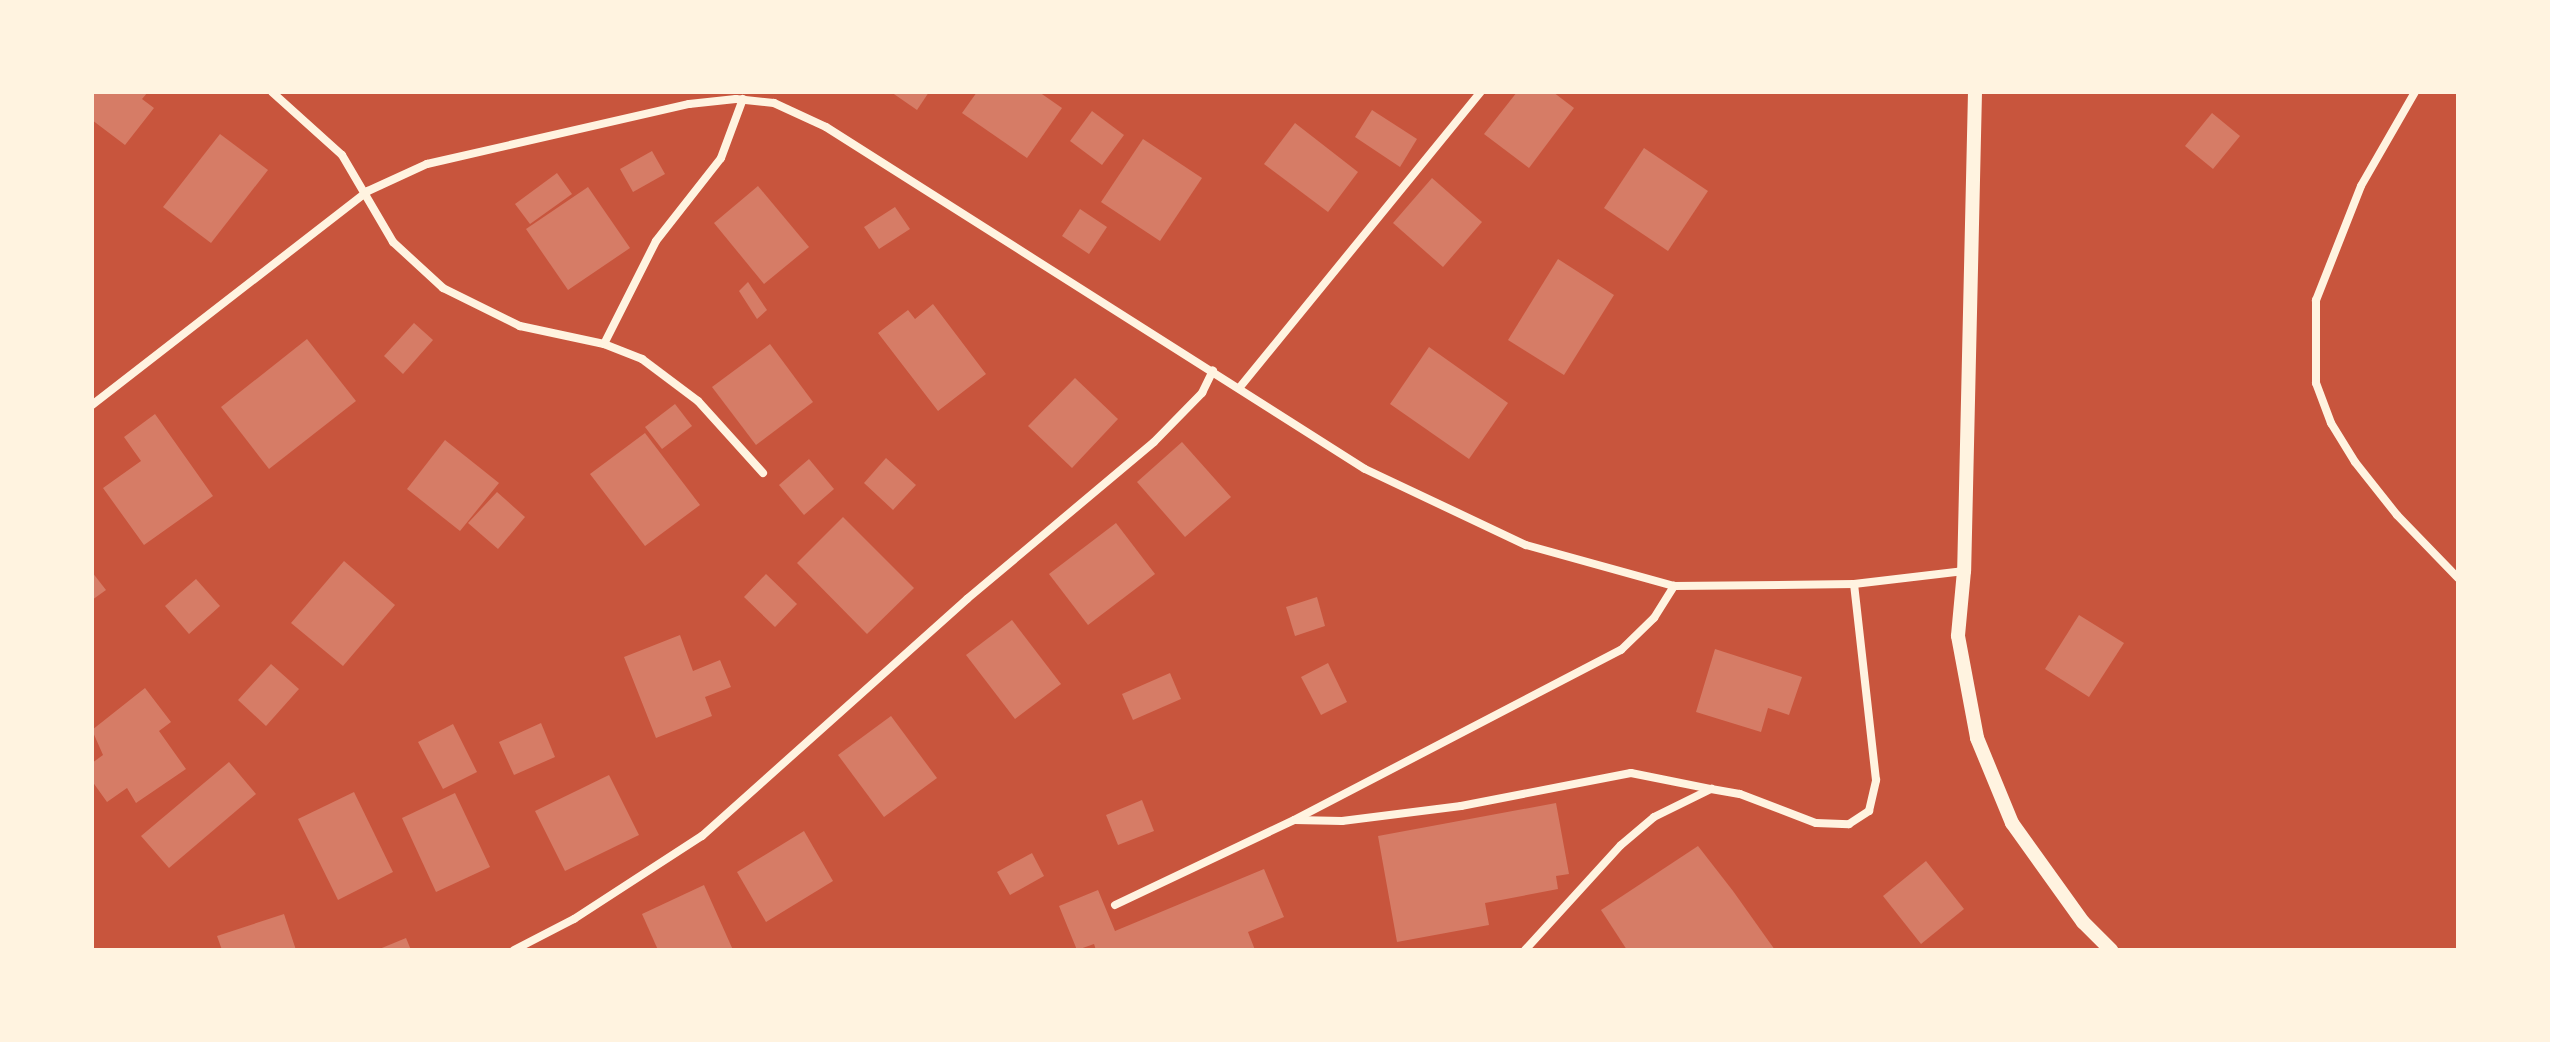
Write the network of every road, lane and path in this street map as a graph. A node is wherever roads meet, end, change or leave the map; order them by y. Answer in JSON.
{"nodes":[{"id":1,"x":272,"y":92,"type":"edge"},
{"id":2,"x":778,"y":92,"type":"edge"},
{"id":3,"x":1481,"y":92,"type":"edge"},
{"id":4,"x":1975,"y":92,"type":"edge"},
{"id":5,"x":2415,"y":92,"type":"edge"},
{"id":6,"x":743,"y":99,"type":"junction"},
{"id":7,"x":774,"y":103,"type":"junction"},
{"id":8,"x":368,"y":191,"type":"junction"},
{"id":9,"x":604,"y":344,"type":"junction"},
{"id":10,"x":1213,"y":370,"type":"junction"},
{"id":11,"x":1240,"y":387,"type":"junction"},
{"id":12,"x":92,"y":405,"type":"edge"},
{"id":13,"x":763,"y":473,"type":"dead end"},
{"id":14,"x":1964,"y":571,"type":"junction"},
{"id":15,"x":2458,"y":578,"type":"edge"},
{"id":16,"x":1854,"y":584,"type":"junction"},
{"id":17,"x":1674,"y":586,"type":"junction"},
{"id":18,"x":1711,"y":789,"type":"junction"},
{"id":19,"x":1294,"y":820,"type":"junction"},
{"id":20,"x":1115,"y":905,"type":"dead end"},
{"id":21,"x":514,"y":950,"type":"edge"},
{"id":22,"x":1525,"y":950,"type":"edge"},
{"id":23,"x":2111,"y":950,"type":"edge"}],
"edges":[{"from":1,"to":8,"type":"street"},
{"from":2,"to":7,"type":"street"},
{"from":3,"to":11,"type":"street"},
{"from":4,"to":14,"type":"street"},
{"from":5,"to":15,"type":"street"},
{"from":6,"to":7,"type":"street"},
{"from":6,"to":8,"type":"street"},
{"from":6,"to":9,"type":"street"},
{"from":7,"to":10,"type":"street"},
{"from":8,"to":9,"type":"street"},
{"from":8,"to":12,"type":"street"},
{"from":9,"to":13,"type":"street"},
{"from":10,"to":11,"type":"street"},
{"from":10,"to":21,"type":"street"},
{"from":11,"to":17,"type":"street"},
{"from":14,"to":16,"type":"street"},
{"from":14,"to":23,"type":"street"},
{"from":16,"to":17,"type":"street"},
{"from":16,"to":18,"type":"street"},
{"from":17,"to":19,"type":"street"},
{"from":18,"to":19,"type":"street"},
{"from":18,"to":22,"type":"street"},
{"from":19,"to":20,"type":"street"}]}
